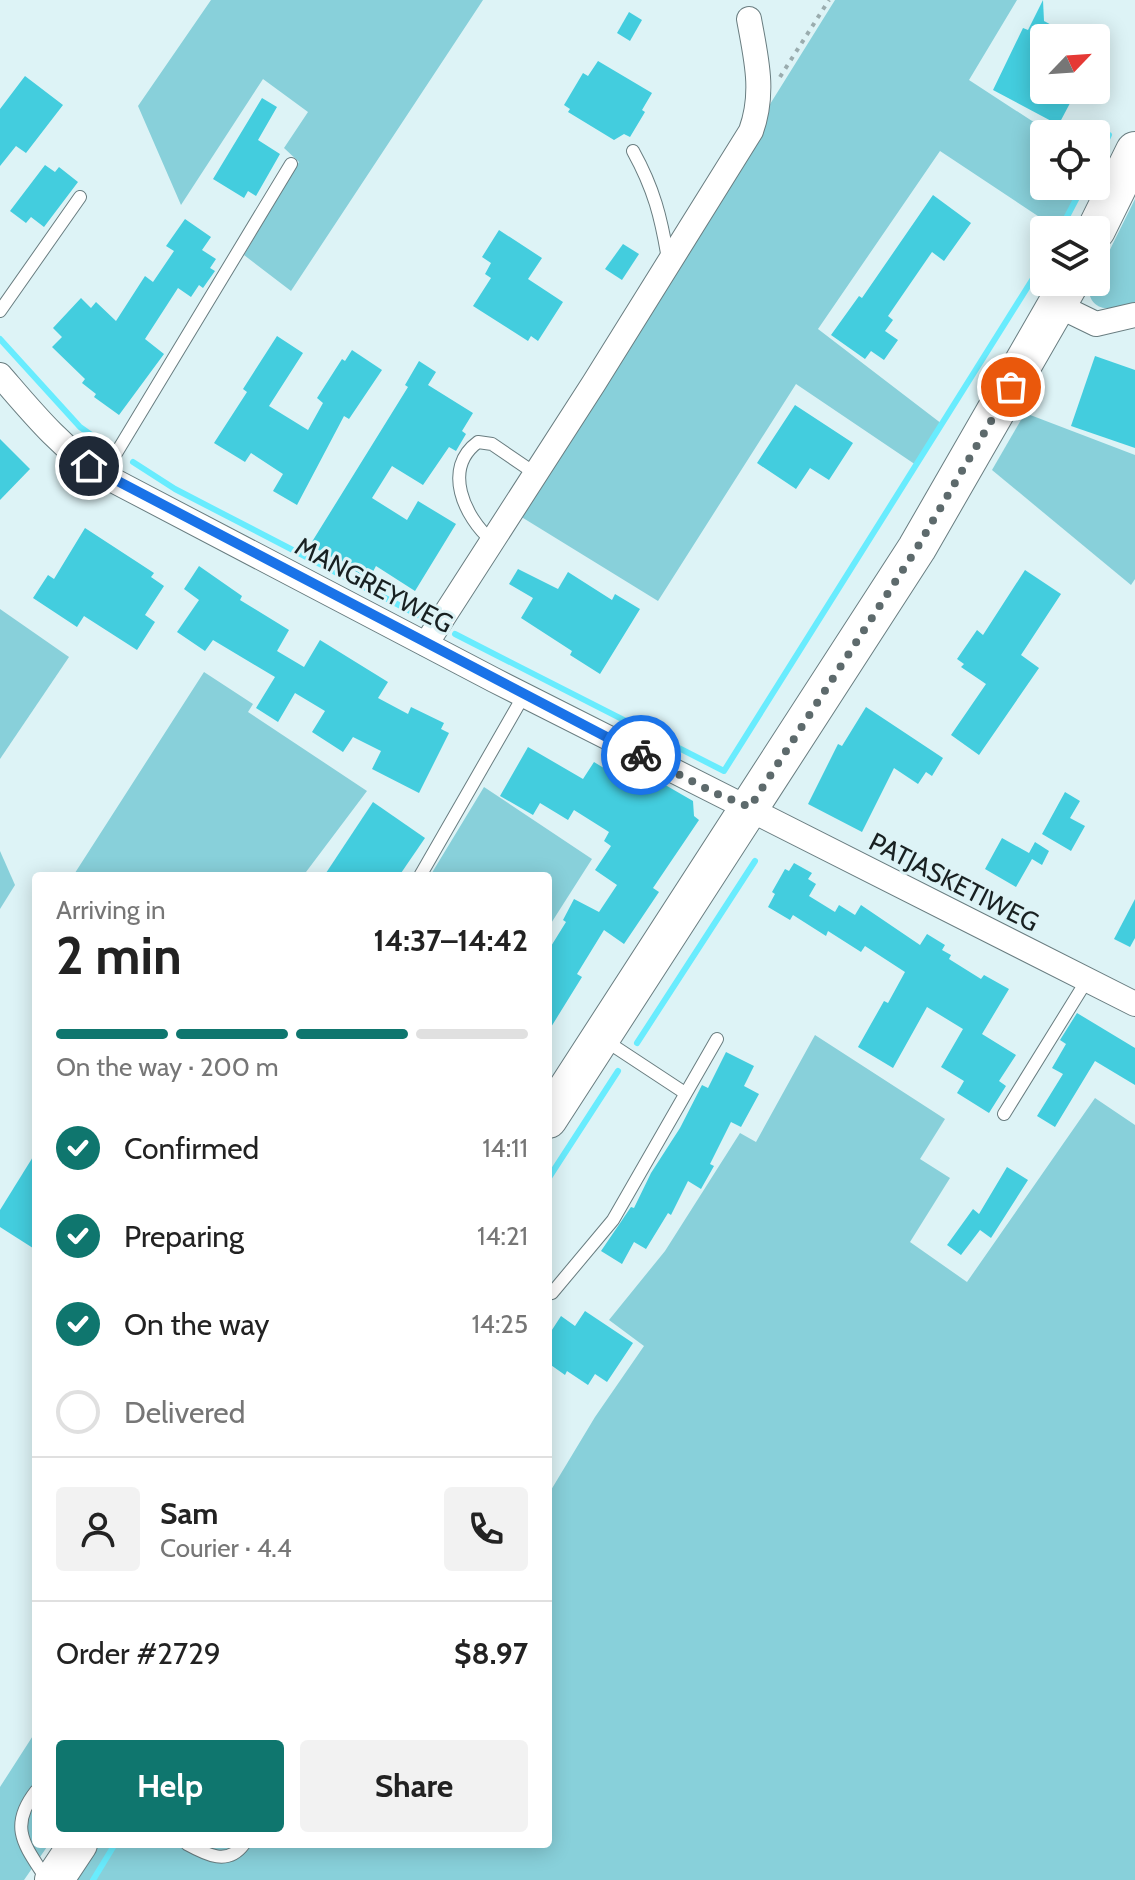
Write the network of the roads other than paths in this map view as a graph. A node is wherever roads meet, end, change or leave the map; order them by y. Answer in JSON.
{"nodes":[{"id":1,"x":749,"y":19,"type":"dead end"},
{"id":2,"x":633,"y":151,"type":"dead end"},
{"id":3,"x":1135,"y":151,"type":"edge"},
{"id":4,"x":291,"y":164,"type":"dead end"},
{"id":5,"x":80,"y":197,"type":"dead end"},
{"id":6,"x":1103,"y":216,"type":"edge"},
{"id":7,"x":668,"y":263,"type":"junction"},
{"id":8,"x":1063,"y":296,"type":"edge"},
{"id":9,"x":1066,"y":296,"type":"edge"},
{"id":10,"x":0,"y":311,"type":"edge"},
{"id":11,"x":1135,"y":315,"type":"edge"},
{"id":12,"x":4,"y":390,"type":"edge"},
{"id":13,"x":536,"y":474,"type":"junction"},
{"id":14,"x":103,"y":475,"type":"junction"},
{"id":15,"x":492,"y":541,"type":"junction"},
{"id":16,"x":426,"y":644,"type":"junction"},
{"id":17,"x":524,"y":695,"type":"junction"},
{"id":18,"x":750,"y":807,"type":"junction"},
{"id":19,"x":422,"y":872,"type":"edge"},
{"id":20,"x":1087,"y":980,"type":"junction"},
{"id":21,"x":1135,"y":1004,"type":"edge"},
{"id":22,"x":601,"y":1037,"type":"junction"},
{"id":23,"x":717,"y":1039,"type":"dead end"},
{"id":24,"x":685,"y":1093,"type":"junction"},
{"id":25,"x":552,"y":1113,"type":"edge"},
{"id":26,"x":1004,"y":1114,"type":"dead end"},
{"id":27,"x":552,"y":1293,"type":"edge"},
{"id":28,"x":32,"y":1797,"type":"edge"},
{"id":29,"x":75,"y":1848,"type":"edge"},
{"id":30,"x":194,"y":1848,"type":"edge"},
{"id":31,"x":241,"y":1848,"type":"edge"},
{"id":32,"x":47,"y":1880,"type":"edge"},
{"id":33,"x":54,"y":1880,"type":"edge"}],
"edges":[{"from":1,"to":7,"type":"street"},
{"from":2,"to":7,"type":"lane"},
{"from":3,"to":6,"type":"main road"},
{"from":4,"to":14,"type":"lane"},
{"from":5,"to":10,"type":"lane"},
{"from":7,"to":13,"type":"street"},
{"from":8,"to":18,"type":"main road"},
{"from":9,"to":11,"type":"street"},
{"from":12,"to":14,"type":"street","name":"MANGREYWEG"},
{"from":13,"to":15,"type":"street"},
{"from":13,"to":15,"type":"lane"},
{"from":14,"to":16,"type":"street","name":"MANGREYWEG"},
{"from":15,"to":16,"type":"street"},
{"from":16,"to":17,"type":"street","name":"MANGREYWEG"},
{"from":17,"to":18,"type":"street","name":"MANGREYWEG"},
{"from":17,"to":19,"type":"lane"},
{"from":18,"to":20,"type":"street","name":"PATJASKETIWEG"},
{"from":18,"to":22,"type":"main road"},
{"from":20,"to":21,"type":"street","name":"PATJASKETIWEG"},
{"from":20,"to":26,"type":"lane"},
{"from":22,"to":24,"type":"lane"},
{"from":22,"to":25,"type":"main road"},
{"from":23,"to":24,"type":"lane"},
{"from":24,"to":27,"type":"lane"},
{"from":28,"to":32,"type":"lane"},
{"from":29,"to":33,"type":"main road"},
{"from":30,"to":31,"type":"lane"}]}
